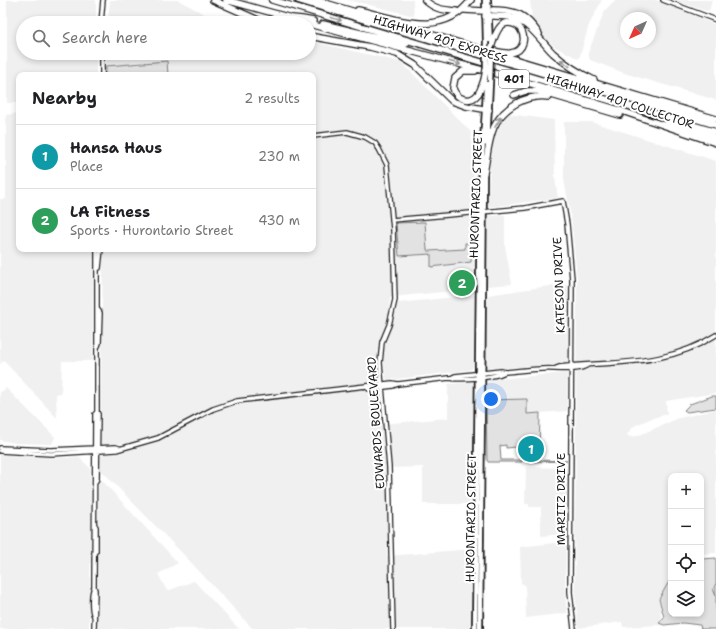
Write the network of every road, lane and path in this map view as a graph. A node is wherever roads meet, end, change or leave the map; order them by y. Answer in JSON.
{"nodes":[{"id":1,"x":102,"y":0,"type":"edge"},
{"id":2,"x":213,"y":0,"type":"edge"},
{"id":3,"x":226,"y":0,"type":"edge"},
{"id":4,"x":272,"y":0,"type":"edge"},
{"id":5,"x":298,"y":0,"type":"edge"},
{"id":6,"x":425,"y":0,"type":"edge"},
{"id":7,"x":471,"y":0,"type":"edge"},
{"id":8,"x":485,"y":0,"type":"edge"},
{"id":9,"x":488,"y":0,"type":"edge"},
{"id":10,"x":663,"y":0,"type":"edge"},
{"id":11,"x":317,"y":1,"type":"edge"},
{"id":12,"x":464,"y":10,"type":"dead end"},
{"id":13,"x":493,"y":10,"type":"dead end"},
{"id":14,"x":456,"y":11,"type":"dead end"},
{"id":15,"x":486,"y":14,"type":"junction"},
{"id":16,"x":102,"y":16,"type":"edge"},
{"id":17,"x":249,"y":16,"type":"edge"},
{"id":18,"x":274,"y":16,"type":"tunnel mouth"},
{"id":19,"x":716,"y":20,"type":"edge"},
{"id":20,"x":316,"y":22,"type":"edge"},
{"id":21,"x":316,"y":25,"type":"edge"},
{"id":22,"x":316,"y":34,"type":"edge"},
{"id":23,"x":316,"y":37,"type":"edge"},
{"id":24,"x":352,"y":44,"type":"junction"},
{"id":25,"x":490,"y":44,"type":"junction"},
{"id":26,"x":545,"y":45,"type":"junction"},
{"id":27,"x":474,"y":48,"type":"junction"},
{"id":28,"x":102,"y":60,"type":"edge"},
{"id":29,"x":471,"y":60,"type":"junction"},
{"id":30,"x":486,"y":70,"type":"joint"},
{"id":31,"x":102,"y":72,"type":"edge"},
{"id":32,"x":512,"y":78,"type":"junction"},
{"id":33,"x":487,"y":81,"type":"junction"},
{"id":34,"x":626,"y":93,"type":"junction"},
{"id":35,"x":514,"y":95,"type":"dead end"},
{"id":36,"x":569,"y":100,"type":"junction"},
{"id":37,"x":487,"y":109,"type":"junction"},
{"id":38,"x":643,"y":110,"type":"junction"},
{"id":39,"x":716,"y":119,"type":"edge"},
{"id":40,"x":660,"y":124,"type":"junction"},
{"id":41,"x":716,"y":125,"type":"edge"},
{"id":42,"x":716,"y":132,"type":"edge"},
{"id":43,"x":316,"y":136,"type":"edge"},
{"id":44,"x":716,"y":138,"type":"edge"},
{"id":45,"x":716,"y":143,"type":"edge"},
{"id":46,"x":484,"y":173,"type":"junction"},
{"id":47,"x":482,"y":212,"type":"junction"},
{"id":48,"x":392,"y":220,"type":"junction"},
{"id":49,"x":97,"y":252,"type":"edge"},
{"id":50,"x":100,"y":252,"type":"edge"},
{"id":51,"x":98,"y":269,"type":"junction"},
{"id":52,"x":716,"y":335,"type":"edge"},
{"id":53,"x":571,"y":367,"type":"junction"},
{"id":54,"x":480,"y":375,"type":"junction"},
{"id":55,"x":382,"y":386,"type":"junction"},
{"id":56,"x":0,"y":448,"type":"edge"},
{"id":57,"x":96,"y":450,"type":"junction"},
{"id":58,"x":0,"y":451,"type":"edge"},
{"id":59,"x":94,"y":629,"type":"edge"},
{"id":60,"x":393,"y":629,"type":"edge"},
{"id":61,"x":475,"y":629,"type":"edge"},
{"id":62,"x":480,"y":629,"type":"edge"},
{"id":63,"x":574,"y":629,"type":"edge"}],
"edges":[{"from":1,"to":16,"type":"main road"},
{"from":2,"to":17,"type":"highway"},
{"from":3,"to":18,"type":"highway","name":"HIGHWAY 401 COLLECTOR","number":"401"},
{"from":4,"to":29,"type":"highway","name":"HIGHWAY 401 EXPRESS","number":"401","one_way":true},
{"from":5,"to":41,"type":"highway","name":"HIGHWAY 401 EXPRESS","number":"401"},
{"from":6,"to":14,"type":"highway"},
{"from":7,"to":11,"type":"highway"},
{"from":8,"to":15,"type":"main road","name":"HURONTARIO STREET"},
{"from":9,"to":15,"type":"main road","name":"HURONTARIO STREET"},
{"from":10,"to":19,"type":"main road"},
{"from":11,"to":27,"type":"highway","name":"HIGHWAY 401 COLLECTOR","number":"401"},
{"from":12,"to":15,"type":"highway"},
{"from":13,"to":26,"type":"highway"},
{"from":15,"to":25,"type":"main road","name":"HURONTARIO STREET"},
{"from":15,"to":26,"type":"highway"},
{"from":20,"to":29,"type":"highway"},
{"from":21,"to":32,"type":"highway","name":"HIGHWAY 401 COLLECTOR","number":"401","one_way":true},
{"from":22,"to":24,"type":"highway"},
{"from":23,"to":24,"type":"highway"},
{"from":24,"to":37,"type":"highway"},
{"from":25,"to":27,"type":"highway"},
{"from":25,"to":30,"type":"main road","name":"HURONTARIO STREET","bridge":true},
{"from":25,"to":33,"type":"main road","name":"HURONTARIO STREET","bridge":true},
{"from":34,"to":26,"type":"highway","one_way":true},
{"from":27,"to":34,"type":"highway","name":"HIGHWAY 401 COLLECTOR","number":"401"},
{"from":28,"to":31,"type":"main road"},
{"from":29,"to":38,"type":"highway","name":"HIGHWAY 401 EXPRESS","number":"401"},
{"from":30,"to":33,"type":"highway","bridge":true},
{"from":32,"to":33,"type":"highway"},
{"from":32,"to":40,"type":"highway","name":"HIGHWAY 401 COLLECTOR","number":"401"},
{"from":33,"to":37,"type":"main road","name":"HURONTARIO STREET"},
{"from":34,"to":39,"type":"highway","name":"HIGHWAY 401 COLLECTOR","number":"401"},
{"from":35,"to":36,"type":"highway"},
{"from":36,"to":40,"type":"highway"},
{"from":46,"to":36,"type":"highway","one_way":true},
{"from":37,"to":46,"type":"main road","name":"HURONTARIO STREET"},
{"from":37,"to":47,"type":"main road","name":"HURONTARIO STREET"},
{"from":38,"to":42,"type":"highway","name":"HIGHWAY 401 EXPRESS","number":"401"},
{"from":38,"to":44,"type":"highway"},
{"from":40,"to":45,"type":"highway","name":"HIGHWAY 401 COLLECTOR","number":"401"},
{"from":43,"to":48,"type":"main road","name":"EDWARDS BOULEVARD"},
{"from":46,"to":47,"type":"main road","name":"HURONTARIO STREET"},
{"from":47,"to":48,"type":"main road"},
{"from":47,"to":53,"type":"main road","name":"KATESON DRIVE"},
{"from":47,"to":54,"type":"main road","name":"HURONTARIO STREET"},
{"from":48,"to":55,"type":"main road","name":"EDWARDS BOULEVARD"},
{"from":49,"to":51,"type":"main road"},
{"from":50,"to":51,"type":"main road"},
{"from":51,"to":57,"type":"main road"},
{"from":52,"to":53,"type":"main road"},
{"from":53,"to":54,"type":"main road"},
{"from":53,"to":63,"type":"main road","name":"MARITZ DRIVE"},
{"from":54,"to":55,"type":"main road"},
{"from":54,"to":61,"type":"main road","name":"HURONTARIO STREET"},
{"from":54,"to":62,"type":"main road","name":"HURONTARIO STREET"},
{"from":55,"to":57,"type":"main road"},
{"from":55,"to":60,"type":"main road","name":"EDWARDS BOULEVARD"},
{"from":56,"to":57,"type":"main road"},
{"from":57,"to":58,"type":"main road"},
{"from":57,"to":59,"type":"main road"}]}
